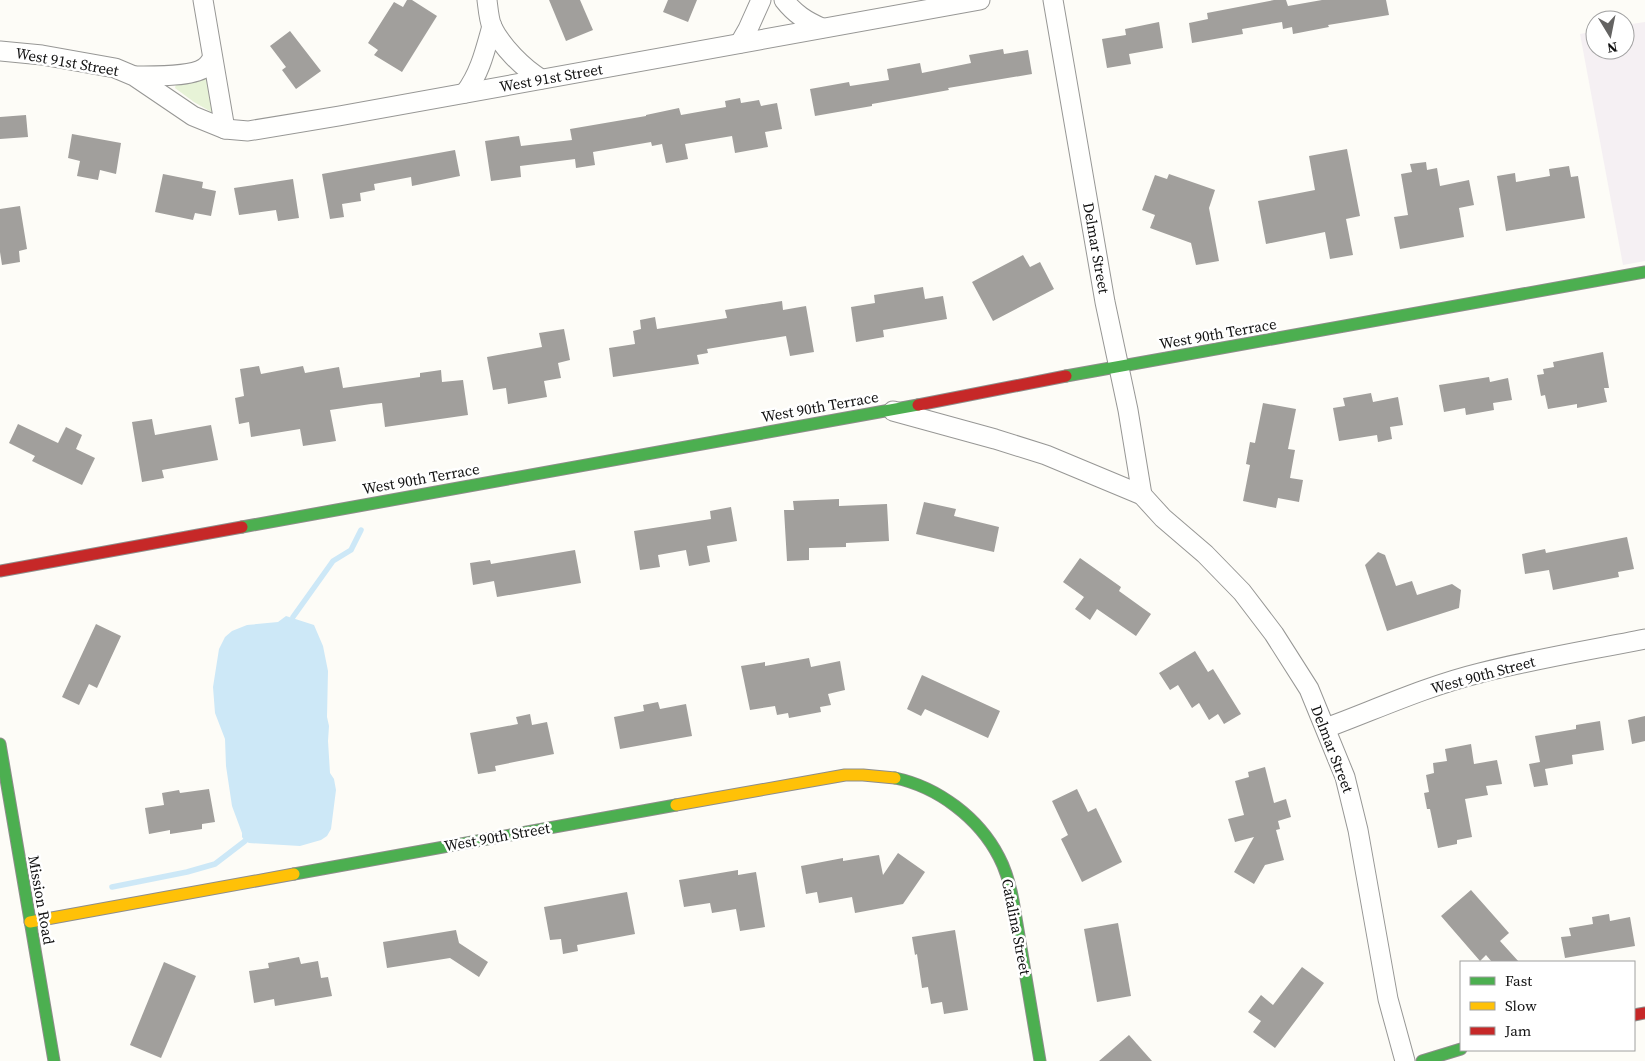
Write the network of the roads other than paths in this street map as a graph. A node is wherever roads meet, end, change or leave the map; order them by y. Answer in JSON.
{"nodes":[{"id":1,"x":203,"y":0,"type":"edge"},
{"id":2,"x":487,"y":0,"type":"edge"},
{"id":3,"x":761,"y":0,"type":"edge"},
{"id":4,"x":784,"y":0,"type":"edge"},
{"id":5,"x":980,"y":0,"type":"edge"},
{"id":6,"x":1053,"y":0,"type":"edge"},
{"id":7,"x":492,"y":26,"type":"junction"},
{"id":8,"x":822,"y":28,"type":"junction"},
{"id":9,"x":740,"y":43,"type":"junction"},
{"id":10,"x":0,"y":51,"type":"edge"},
{"id":11,"x":212,"y":59,"type":"junction"},
{"id":12,"x":134,"y":76,"type":"junction"},
{"id":13,"x":541,"y":79,"type":"junction"},
{"id":14,"x":465,"y":93,"type":"junction"},
{"id":15,"x":225,"y":129,"type":"junction"},
{"id":16,"x":1645,"y":272,"type":"edge"},
{"id":17,"x":1118,"y":366,"type":"junction"},
{"id":18,"x":891,"y":410,"type":"junction"},
{"id":19,"x":1142,"y":495,"type":"junction"},
{"id":20,"x":0,"y":571,"type":"edge"},
{"id":21,"x":1645,"y":640,"type":"edge"},
{"id":22,"x":1326,"y":728,"type":"junction"},
{"id":23,"x":0,"y":744,"type":"edge"},
{"id":24,"x":959,"y":808,"type":"joint"},
{"id":25,"x":30,"y":922,"type":"junction"},
{"id":26,"x":1460,"y":1049,"type":"edge"},
{"id":27,"x":54,"y":1061,"type":"edge"},
{"id":28,"x":1040,"y":1061,"type":"edge"},
{"id":29,"x":1405,"y":1061,"type":"edge"},
{"id":30,"x":1422,"y":1061,"type":"edge"}],
"edges":[{"from":1,"to":11,"type":"street"},
{"from":2,"to":7,"type":"street"},
{"from":3,"to":9,"type":"street"},
{"from":4,"to":8,"type":"street"},
{"from":5,"to":8,"type":"street","name":"West 91st Street"},
{"from":6,"to":17,"type":"street","name":"Delmar Street"},
{"from":7,"to":13,"type":"street"},
{"from":7,"to":14,"type":"street"},
{"from":8,"to":9,"type":"street","name":"West 91st Street"},
{"from":9,"to":13,"type":"street","name":"West 91st Street"},
{"from":10,"to":12,"type":"street","name":"West 91st Street"},
{"from":11,"to":12,"type":"street","name":"West 91st Street"},
{"from":11,"to":15,"type":"street"},
{"from":12,"to":15,"type":"street","name":"West 91st Street"},
{"from":13,"to":14,"type":"street","name":"West 91st Street"},
{"from":14,"to":15,"type":"street","name":"West 91st Street"},
{"from":16,"to":17,"type":"street","name":"West 90th Terrace"},
{"from":17,"to":18,"type":"street","name":"West 90th Terrace"},
{"from":17,"to":19,"type":"street","name":"Delmar Street"},
{"from":18,"to":19,"type":"street","name":"Delmar Street"},
{"from":18,"to":20,"type":"street","name":"West 90th Terrace"},
{"from":19,"to":22,"type":"street","name":"Delmar Street"},
{"from":21,"to":22,"type":"street","name":"West 90th Street"},
{"from":22,"to":29,"type":"street","name":"Delmar Street"},
{"from":23,"to":25,"type":"street","name":"Mission Road"},
{"from":24,"to":25,"type":"street","name":"West 90th Street"},
{"from":24,"to":28,"type":"street","name":"Catalina Street"},
{"from":25,"to":27,"type":"street","name":"Mission Road"},
{"from":26,"to":30,"type":"street"}]}
